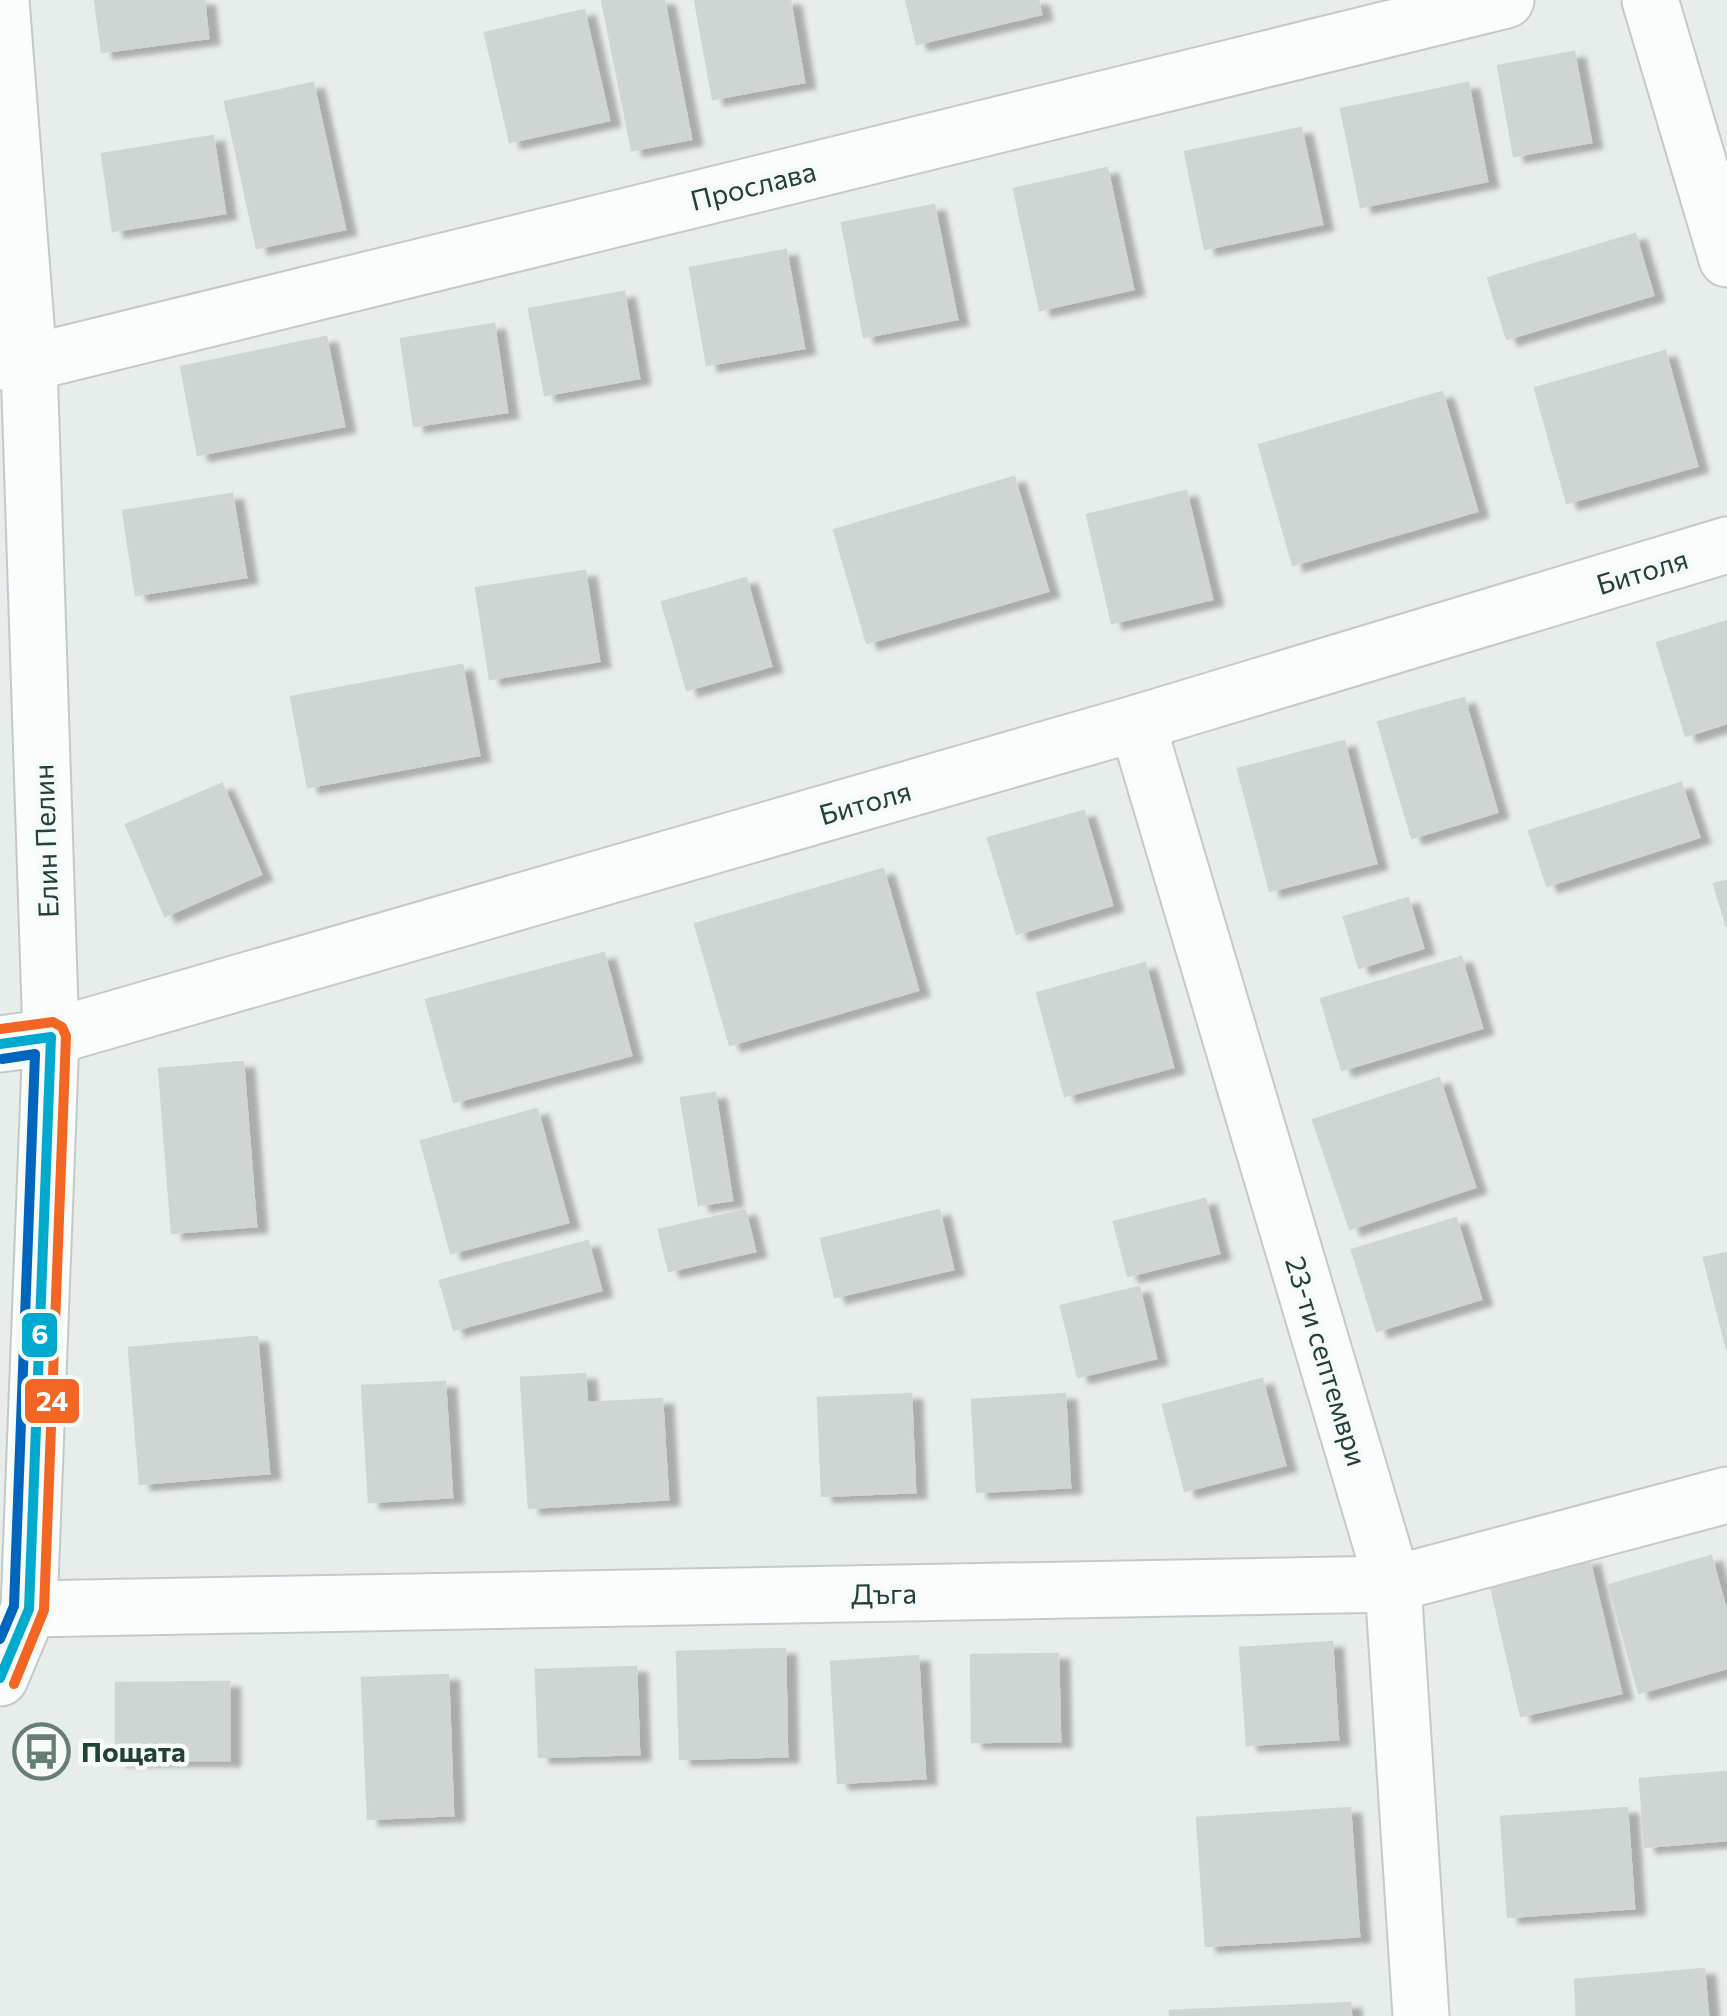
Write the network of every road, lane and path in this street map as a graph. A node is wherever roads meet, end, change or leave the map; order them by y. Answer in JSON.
{"nodes":[{"id":1,"x":1,"y":0,"type":"edge"},
{"id":2,"x":1506,"y":0,"type":"edge"},
{"id":3,"x":1650,"y":0,"type":"edge"},
{"id":4,"x":1727,"y":259,"type":"edge"},
{"id":5,"x":15,"y":362,"type":"edge"},
{"id":6,"x":1727,"y":545,"type":"edge"},
{"id":7,"x":1137,"y":723,"type":"junction"},
{"id":8,"x":25,"y":1040,"type":"edge"},
{"id":9,"x":1727,"y":1495,"type":"edge"},
{"id":10,"x":1393,"y":1584,"type":"junction"},
{"id":11,"x":30,"y":1609,"type":"junction"},
{"id":12,"x":0,"y":1678,"type":"edge"},
{"id":13,"x":1420,"y":2016,"type":"edge"}],
"edges":[{"from":1,"to":5,"type":"street","name":"Елин Пелин"},
{"from":2,"to":5,"type":"street","name":"Прослава"},
{"from":3,"to":4,"type":"street"},
{"from":5,"to":8,"type":"street","name":"Елин Пелин"},
{"from":6,"to":7,"type":"street","name":"Битоля"},
{"from":7,"to":8,"type":"street","name":"Битоля"},
{"from":7,"to":10,"type":"street","name":"23-ти септември"},
{"from":8,"to":11,"type":"street","name":"Елин Пелин"},
{"from":9,"to":10,"type":"street","name":"Дъга"},
{"from":10,"to":11,"type":"street","name":"Дъга"},
{"from":10,"to":13,"type":"street","name":"23-ти септември"},
{"from":11,"to":12,"type":"street","name":"Елин Пелин"}]}
